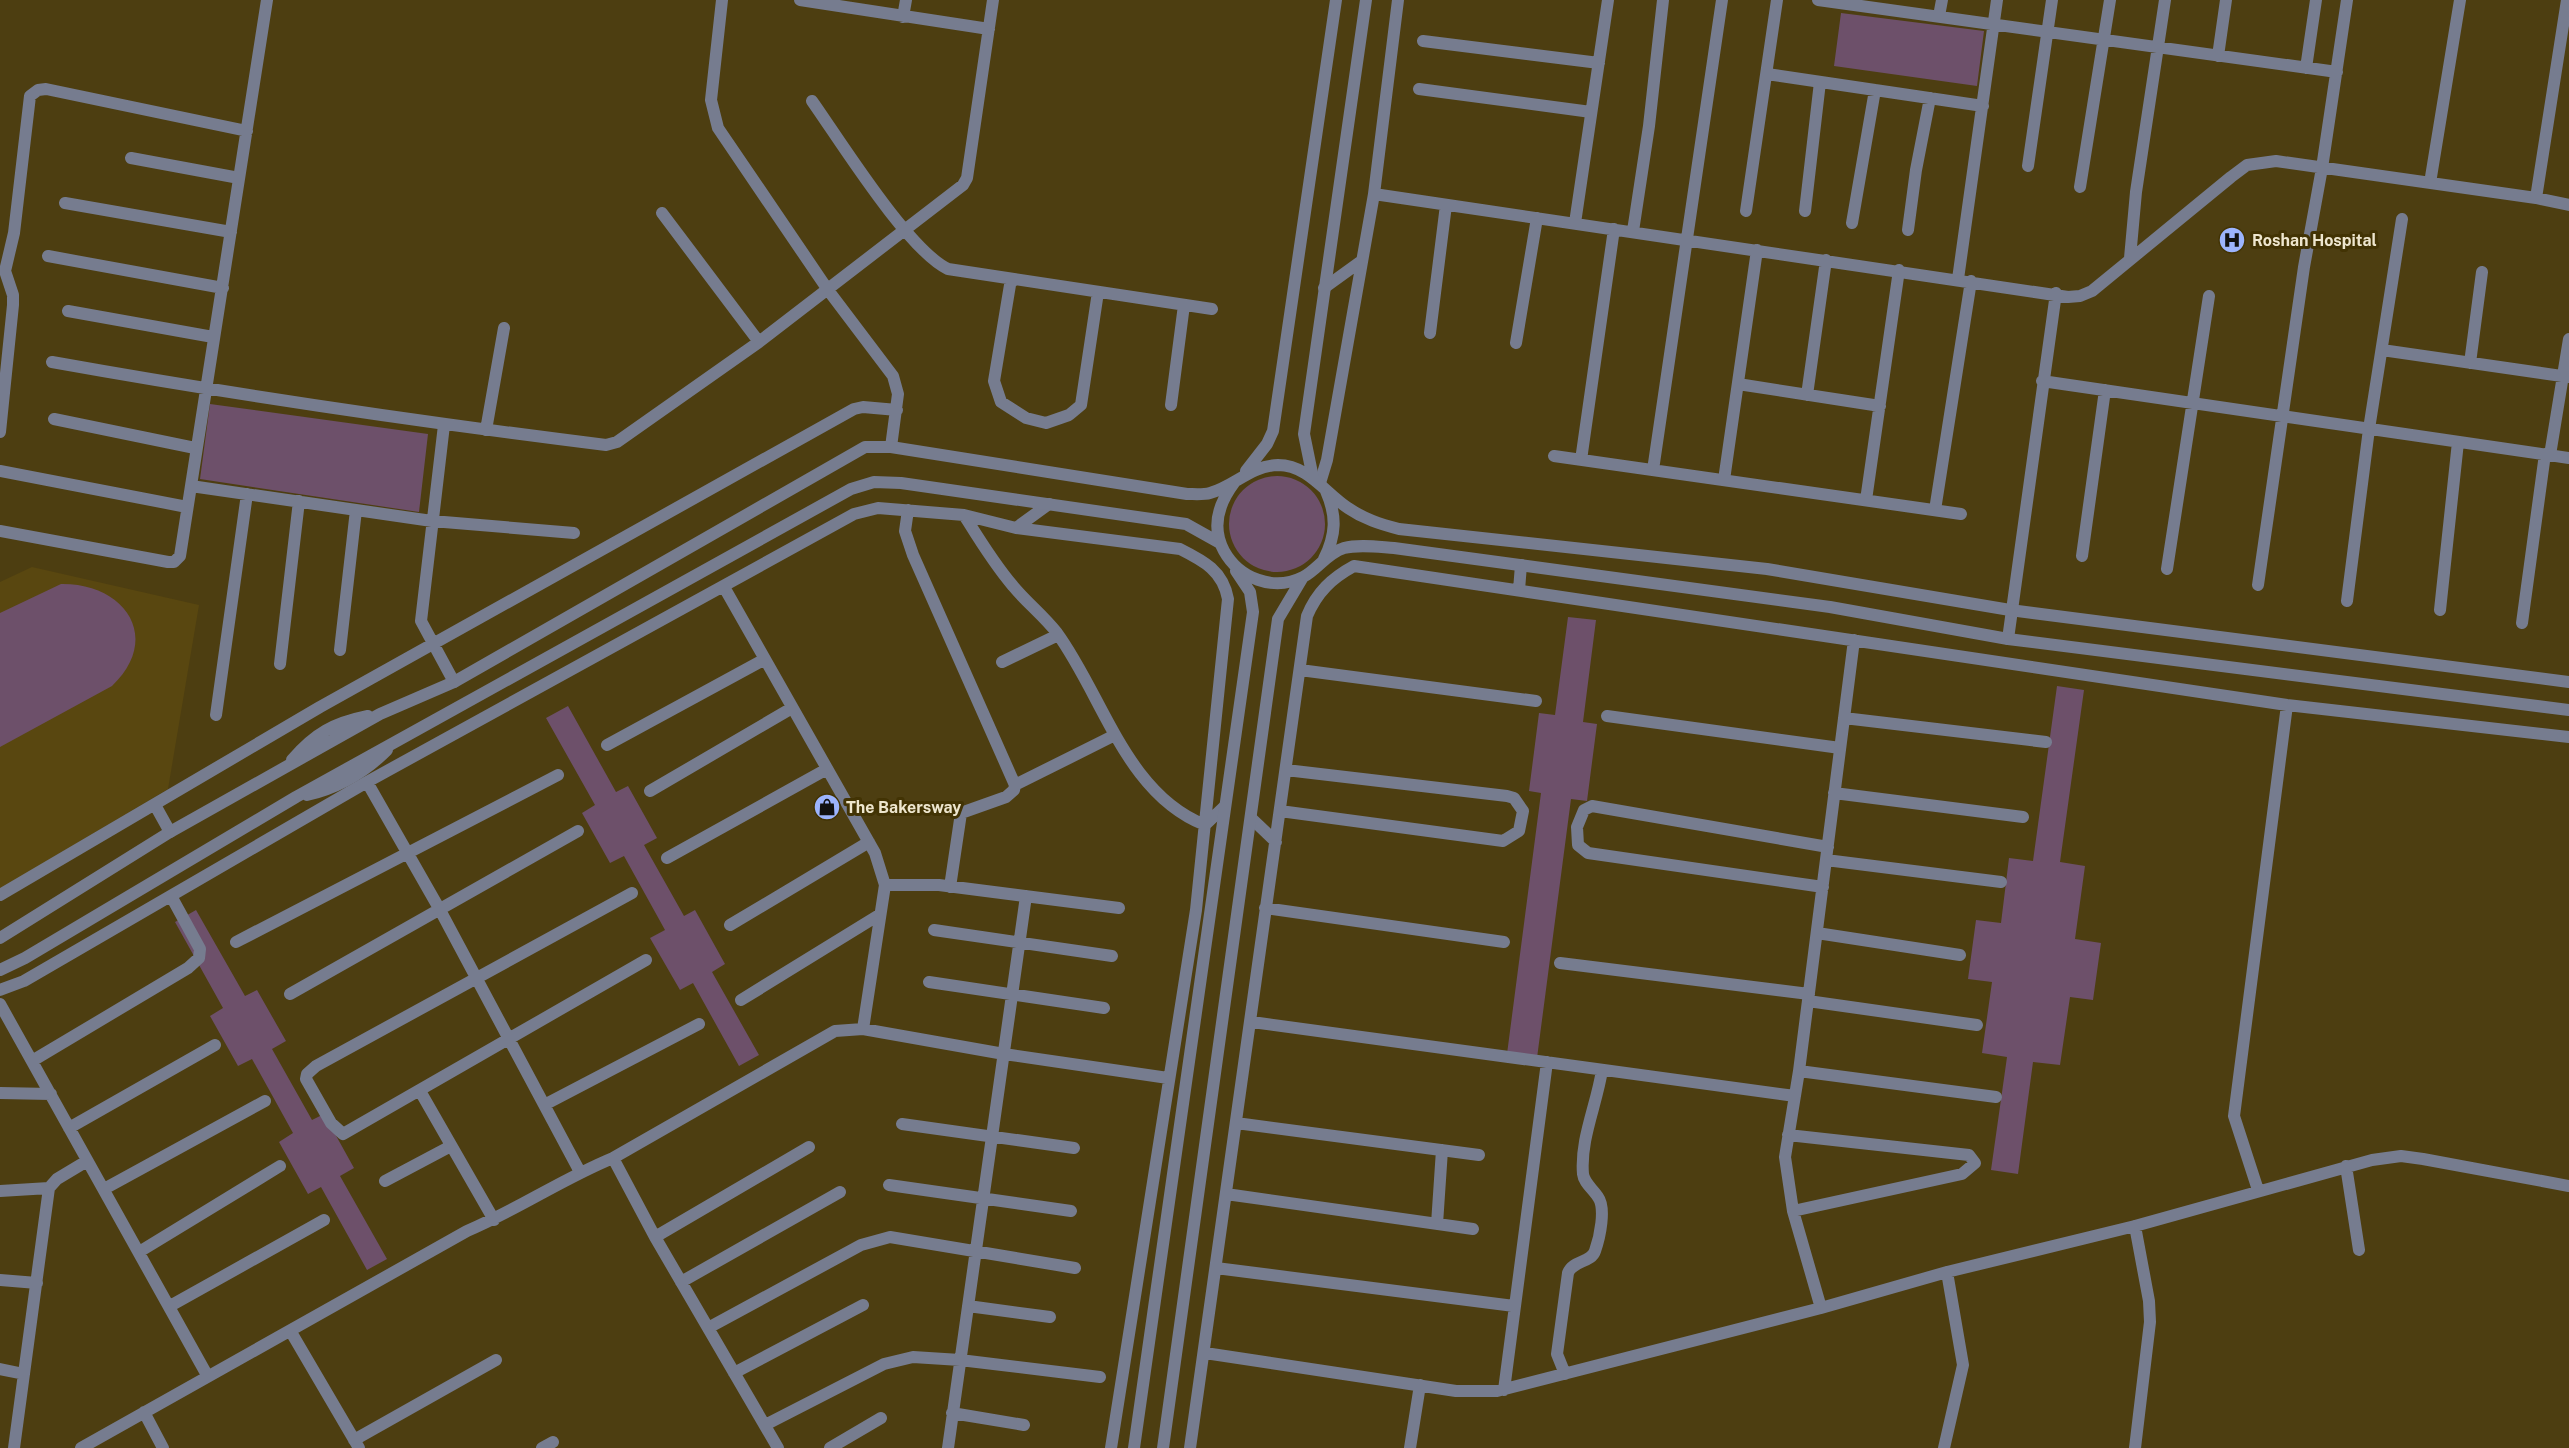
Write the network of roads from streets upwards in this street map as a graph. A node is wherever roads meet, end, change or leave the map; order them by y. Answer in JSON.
{"nodes":[{"id":1,"x":267,"y":0,"type":"edge"},
{"id":2,"x":722,"y":0,"type":"edge"},
{"id":3,"x":800,"y":0,"type":"edge"},
{"id":4,"x":906,"y":0,"type":"edge"},
{"id":5,"x":993,"y":0,"type":"edge"},
{"id":6,"x":1336,"y":0,"type":"edge"},
{"id":7,"x":1366,"y":0,"type":"edge"},
{"id":8,"x":1398,"y":0,"type":"edge"},
{"id":9,"x":1604,"y":0,"type":"edge"},
{"id":10,"x":1664,"y":0,"type":"edge"},
{"id":11,"x":1722,"y":0,"type":"edge"},
{"id":12,"x":1778,"y":0,"type":"edge"},
{"id":13,"x":1818,"y":0,"type":"edge"},
{"id":14,"x":1942,"y":0,"type":"edge"},
{"id":15,"x":1997,"y":0,"type":"edge"},
{"id":16,"x":2052,"y":0,"type":"edge"},
{"id":17,"x":2110,"y":0,"type":"edge"},
{"id":18,"x":2164,"y":0,"type":"edge"},
{"id":19,"x":2226,"y":0,"type":"edge"},
{"id":20,"x":2316,"y":0,"type":"edge"},
{"id":21,"x":2347,"y":0,"type":"edge"},
{"id":22,"x":2460,"y":0,"type":"edge"},
{"id":23,"x":2567,"y":0,"type":"edge"},
{"id":24,"x":1834,"y":1,"type":"edge"},
{"id":25,"x":849,"y":4,"type":"edge"},
{"id":26,"x":1887,"y":5,"type":"edge"},
{"id":27,"x":1939,"y":16,"type":"junction"},
{"id":28,"x":903,"y":17,"type":"junction"},
{"id":29,"x":1994,"y":25,"type":"junction"},
{"id":30,"x":989,"y":29,"type":"junction"},
{"id":31,"x":2049,"y":32,"type":"junction"},
{"id":32,"x":2104,"y":40,"type":"junction"},
{"id":33,"x":1423,"y":41,"type":"dead end"},
{"id":34,"x":2158,"y":47,"type":"junction"},
{"id":35,"x":2218,"y":56,"type":"junction"},
{"id":36,"x":1599,"y":63,"type":"junction"},
{"id":37,"x":2306,"y":68,"type":"junction"},
{"id":38,"x":2337,"y":72,"type":"junction"},
{"id":39,"x":1767,"y":74,"type":"junction"},
{"id":40,"x":1821,"y":82,"type":"junction"},
{"id":41,"x":1419,"y":89,"type":"dead end"},
{"id":42,"x":1875,"y":90,"type":"junction"},
{"id":43,"x":1930,"y":98,"type":"junction"},
{"id":44,"x":812,"y":101,"type":"dead end"},
{"id":45,"x":1983,"y":106,"type":"junction"},
{"id":46,"x":1592,"y":112,"type":"junction"},
{"id":47,"x":247,"y":130,"type":"junction"},
{"id":48,"x":131,"y":158,"type":"dead end"},
{"id":49,"x":2028,"y":166,"type":"dead end"},
{"id":50,"x":2322,"y":168,"type":"junction"},
{"id":51,"x":239,"y":178,"type":"junction"},
{"id":52,"x":2430,"y":183,"type":"junction"},
{"id":53,"x":2080,"y":187,"type":"dead end"},
{"id":54,"x":1374,"y":194,"type":"junction"},
{"id":55,"x":2536,"y":198,"type":"junction"},
{"id":56,"x":65,"y":203,"type":"dead end"},
{"id":57,"x":1446,"y":205,"type":"junction"},
{"id":58,"x":2569,"y":206,"type":"edge"},
{"id":59,"x":1746,"y":211,"type":"dead end"},
{"id":60,"x":1805,"y":211,"type":"dead end"},
{"id":61,"x":662,"y":213,"type":"dead end"},
{"id":62,"x":1537,"y":218,"type":"junction"},
{"id":63,"x":2402,"y":219,"type":"dead end"},
{"id":64,"x":1852,"y":223,"type":"dead end"},
{"id":65,"x":1575,"y":224,"type":"junction"},
{"id":66,"x":904,"y":229,"type":"junction"},
{"id":67,"x":1614,"y":229,"type":"junction"},
{"id":68,"x":1908,"y":230,"type":"dead end"},
{"id":69,"x":1633,"y":231,"type":"junction"},
{"id":70,"x":231,"y":232,"type":"junction"},
{"id":71,"x":1687,"y":240,"type":"junction"},
{"id":72,"x":1757,"y":250,"type":"junction"},
{"id":73,"x":48,"y":256,"type":"dead end"},
{"id":74,"x":2130,"y":258,"type":"junction"},
{"id":75,"x":1826,"y":260,"type":"junction"},
{"id":76,"x":1360,"y":262,"type":"junction"},
{"id":77,"x":1899,"y":270,"type":"junction"},
{"id":78,"x":2482,"y":272,"type":"dead end"},
{"id":79,"x":1011,"y":279,"type":"junction"},
{"id":80,"x":1964,"y":280,"type":"junction"},
{"id":81,"x":223,"y":288,"type":"junction"},
{"id":82,"x":1324,"y":288,"type":"junction"},
{"id":83,"x":828,"y":290,"type":"junction"},
{"id":84,"x":1098,"y":292,"type":"junction"},
{"id":85,"x":2056,"y":293,"type":"junction"},
{"id":86,"x":2210,"y":296,"type":"dead end"},
{"id":87,"x":1184,"y":305,"type":"junction"},
{"id":88,"x":1212,"y":309,"type":"dead end"},
{"id":89,"x":68,"y":311,"type":"dead end"},
{"id":90,"x":504,"y":328,"type":"dead end"},
{"id":91,"x":1430,"y":333,"type":"dead end"},
{"id":92,"x":213,"y":337,"type":"junction"},
{"id":93,"x":2569,"y":339,"type":"edge"},
{"id":94,"x":759,"y":342,"type":"junction"},
{"id":95,"x":1516,"y":343,"type":"dead end"},
{"id":96,"x":2382,"y":350,"type":"junction"},
{"id":97,"x":52,"y":362,"type":"dead end"},
{"id":98,"x":2470,"y":363,"type":"junction"},
{"id":99,"x":2566,"y":377,"type":"edge"},
{"id":100,"x":2042,"y":381,"type":"junction"},
{"id":101,"x":1738,"y":384,"type":"junction"},
{"id":102,"x":206,"y":390,"type":"junction"},
{"id":103,"x":2105,"y":390,"type":"junction"},
{"id":104,"x":1807,"y":395,"type":"junction"},
{"id":105,"x":2191,"y":403,"type":"junction"},
{"id":106,"x":1171,"y":405,"type":"dead end"},
{"id":107,"x":1880,"y":406,"type":"junction"},
{"id":108,"x":897,"y":410,"type":"junction"},
{"id":109,"x":2281,"y":416,"type":"junction"},
{"id":110,"x":54,"y":419,"type":"dead end"},
{"id":111,"x":444,"y":424,"type":"junction"},
{"id":112,"x":2369,"y":429,"type":"junction"},
{"id":113,"x":486,"y":430,"type":"junction"},
{"id":114,"x":0,"y":432,"type":"edge"},
{"id":115,"x":2458,"y":442,"type":"junction"},
{"id":116,"x":891,"y":447,"type":"junction"},
{"id":117,"x":195,"y":448,"type":"junction"},
{"id":118,"x":2548,"y":455,"type":"junction"},
{"id":119,"x":1554,"y":456,"type":"dead end"},
{"id":120,"x":2569,"y":458,"type":"edge"},
{"id":121,"x":1581,"y":460,"type":"junction"},
{"id":122,"x":1653,"y":470,"type":"junction"},
{"id":123,"x":0,"y":471,"type":"edge"},
{"id":124,"x":1239,"y":478,"type":"junction"},
{"id":125,"x":1724,"y":480,"type":"junction"},
{"id":126,"x":1319,"y":484,"type":"junction"},
{"id":127,"x":191,"y":486,"type":"junction"},
{"id":128,"x":247,"y":494,"type":"junction"},
{"id":129,"x":1866,"y":500,"type":"junction"},
{"id":130,"x":299,"y":501,"type":"junction"},
{"id":131,"x":1049,"y":504,"type":"junction"},
{"id":132,"x":188,"y":507,"type":"junction"},
{"id":133,"x":356,"y":510,"type":"junction"},
{"id":134,"x":908,"y":510,"type":"junction"},
{"id":135,"x":1935,"y":510,"type":"junction"},
{"id":136,"x":1961,"y":513,"type":"dead end"},
{"id":137,"x":964,"y":515,"type":"junction"},
{"id":138,"x":432,"y":521,"type":"junction"},
{"id":139,"x":1016,"y":528,"type":"junction"},
{"id":140,"x":0,"y":531,"type":"edge"},
{"id":141,"x":574,"y":533,"type":"dead end"},
{"id":142,"x":1220,"y":543,"type":"junction"},
{"id":143,"x":2082,"y":556,"type":"dead end"},
{"id":144,"x":1324,"y":559,"type":"junction"},
{"id":145,"x":1230,"y":562,"type":"junction"},
{"id":146,"x":1521,"y":565,"type":"junction"},
{"id":147,"x":2167,"y":569,"type":"dead end"},
{"id":148,"x":1303,"y":577,"type":"junction"},
{"id":149,"x":2258,"y":585,"type":"dead end"},
{"id":150,"x":724,"y":587,"type":"junction"},
{"id":151,"x":1519,"y":590,"type":"junction"},
{"id":152,"x":2347,"y":601,"type":"dead end"},
{"id":153,"x":2010,"y":610,"type":"junction"},
{"id":154,"x":2440,"y":610,"type":"dead end"},
{"id":155,"x":2522,"y":623,"type":"dead end"},
{"id":156,"x":1058,"y":635,"type":"junction"},
{"id":157,"x":2008,"y":639,"type":"junction"},
{"id":158,"x":1854,"y":640,"type":"junction"},
{"id":159,"x":432,"y":645,"type":"junction"},
{"id":160,"x":340,"y":650,"type":"dead end"},
{"id":161,"x":765,"y":659,"type":"junction"},
{"id":162,"x":1002,"y":662,"type":"dead end"},
{"id":163,"x":280,"y":664,"type":"dead end"},
{"id":164,"x":1300,"y":670,"type":"junction"},
{"id":165,"x":454,"y":682,"type":"junction"},
{"id":166,"x":2569,"y":682,"type":"edge"},
{"id":167,"x":1536,"y":701,"type":"dead end"},
{"id":168,"x":2288,"y":705,"type":"junction"},
{"id":169,"x":792,"y":708,"type":"junction"},
{"id":170,"x":2569,"y":710,"type":"edge"},
{"id":171,"x":216,"y":715,"type":"dead end"},
{"id":172,"x":1607,"y":716,"type":"dead end"},
{"id":173,"x":1844,"y":718,"type":"junction"},
{"id":174,"x":1115,"y":735,"type":"junction"},
{"id":175,"x":2569,"y":737,"type":"edge"},
{"id":176,"x":2046,"y":742,"type":"dead end"},
{"id":177,"x":607,"y":745,"type":"dead end"},
{"id":178,"x":1840,"y":748,"type":"junction"},
{"id":179,"x":827,"y":769,"type":"junction"},
{"id":180,"x":1286,"y":770,"type":"junction"},
{"id":181,"x":558,"y":775,"type":"dead end"},
{"id":182,"x":367,"y":782,"type":"junction"},
{"id":183,"x":1015,"y":785,"type":"junction"},
{"id":184,"x":650,"y":790,"type":"dead end"},
{"id":185,"x":1834,"y":793,"type":"junction"},
{"id":186,"x":155,"y":805,"type":"junction"},
{"id":187,"x":1225,"y":806,"type":"junction"},
{"id":188,"x":1280,"y":810,"type":"junction"},
{"id":189,"x":2023,"y":817,"type":"dead end"},
{"id":190,"x":1251,"y":818,"type":"junction"},
{"id":191,"x":1205,"y":825,"type":"junction"},
{"id":192,"x":578,"y":831,"type":"dead end"},
{"id":193,"x":170,"y":832,"type":"junction"},
{"id":194,"x":869,"y":842,"type":"junction"},
{"id":195,"x":1276,"y":842,"type":"junction"},
{"id":196,"x":406,"y":852,"type":"junction"},
{"id":197,"x":1827,"y":854,"type":"junction"},
{"id":198,"x":668,"y":858,"type":"dead end"},
{"id":199,"x":2001,"y":882,"type":"dead end"},
{"id":200,"x":885,"y":885,"type":"junction"},
{"id":201,"x":950,"y":887,"type":"junction"},
{"id":202,"x":1822,"y":887,"type":"junction"},
{"id":203,"x":632,"y":893,"type":"dead end"},
{"id":204,"x":0,"y":895,"type":"edge"},
{"id":205,"x":171,"y":896,"type":"junction"},
{"id":206,"x":1026,"y":896,"type":"junction"},
{"id":207,"x":1119,"y":908,"type":"dead end"},
{"id":208,"x":1265,"y":908,"type":"junction"},
{"id":209,"x":440,"y":910,"type":"junction"},
{"id":210,"x":879,"y":915,"type":"junction"},
{"id":211,"x":730,"y":925,"type":"dead end"},
{"id":212,"x":934,"y":930,"type":"dead end"},
{"id":213,"x":1817,"y":933,"type":"junction"},
{"id":214,"x":0,"y":938,"type":"edge"},
{"id":215,"x":236,"y":942,"type":"dead end"},
{"id":216,"x":1019,"y":942,"type":"junction"},
{"id":217,"x":1504,"y":942,"type":"dead end"},
{"id":218,"x":1960,"y":955,"type":"dead end"},
{"id":219,"x":1112,"y":956,"type":"dead end"},
{"id":220,"x":646,"y":960,"type":"dead end"},
{"id":221,"x":1560,"y":963,"type":"dead end"},
{"id":222,"x":0,"y":970,"type":"edge"},
{"id":223,"x":476,"y":977,"type":"junction"},
{"id":224,"x":929,"y":982,"type":"dead end"},
{"id":225,"x":0,"y":990,"type":"edge"},
{"id":226,"x":290,"y":994,"type":"dead end"},
{"id":227,"x":1011,"y":994,"type":"junction"},
{"id":228,"x":1809,"y":998,"type":"junction"},
{"id":229,"x":741,"y":1000,"type":"dead end"},
{"id":230,"x":0,"y":1004,"type":"edge"},
{"id":231,"x":1104,"y":1008,"type":"dead end"},
{"id":232,"x":1252,"y":1022,"type":"junction"},
{"id":233,"x":699,"y":1024,"type":"dead end"},
{"id":234,"x":1977,"y":1025,"type":"dead end"},
{"id":235,"x":863,"y":1029,"type":"junction"},
{"id":236,"x":510,"y":1039,"type":"junction"},
{"id":237,"x":215,"y":1045,"type":"dead end"},
{"id":238,"x":1004,"y":1054,"type":"junction"},
{"id":239,"x":32,"y":1061,"type":"junction"},
{"id":240,"x":1548,"y":1062,"type":"junction"},
{"id":241,"x":1602,"y":1070,"type":"junction"},
{"id":242,"x":1799,"y":1071,"type":"junction"},
{"id":243,"x":1168,"y":1078,"type":"junction"},
{"id":244,"x":420,"y":1091,"type":"junction"},
{"id":245,"x":0,"y":1093,"type":"edge"},
{"id":246,"x":51,"y":1094,"type":"junction"},
{"id":247,"x":1795,"y":1096,"type":"junction"},
{"id":248,"x":1996,"y":1097,"type":"dead end"},
{"id":249,"x":265,"y":1101,"type":"dead end"},
{"id":250,"x":546,"y":1104,"type":"junction"},
{"id":251,"x":1236,"y":1123,"type":"junction"},
{"id":252,"x":902,"y":1124,"type":"dead end"},
{"id":253,"x":69,"y":1128,"type":"junction"},
{"id":254,"x":1788,"y":1135,"type":"junction"},
{"id":255,"x":990,"y":1137,"type":"junction"},
{"id":256,"x":451,"y":1146,"type":"junction"},
{"id":257,"x":809,"y":1147,"type":"dead end"},
{"id":258,"x":1074,"y":1148,"type":"dead end"},
{"id":259,"x":1442,"y":1150,"type":"junction"},
{"id":260,"x":1479,"y":1155,"type":"dead end"},
{"id":261,"x":613,"y":1158,"type":"junction"},
{"id":262,"x":87,"y":1161,"type":"junction"},
{"id":263,"x":280,"y":1166,"type":"dead end"},
{"id":264,"x":2346,"y":1166,"type":"junction"},
{"id":265,"x":580,"y":1172,"type":"junction"},
{"id":266,"x":385,"y":1181,"type":"dead end"},
{"id":267,"x":889,"y":1185,"type":"dead end"},
{"id":268,"x":2569,"y":1186,"type":"edge"},
{"id":269,"x":49,"y":1188,"type":"junction"},
{"id":270,"x":104,"y":1189,"type":"junction"},
{"id":271,"x":0,"y":1191,"type":"edge"},
{"id":272,"x":2258,"y":1191,"type":"junction"},
{"id":273,"x":840,"y":1192,"type":"dead end"},
{"id":274,"x":1226,"y":1194,"type":"junction"},
{"id":275,"x":982,"y":1198,"type":"junction"},
{"id":276,"x":1071,"y":1211,"type":"dead end"},
{"id":277,"x":1793,"y":1211,"type":"junction"},
{"id":278,"x":324,"y":1220,"type":"dead end"},
{"id":279,"x":494,"y":1220,"type":"junction"},
{"id":280,"x":1437,"y":1224,"type":"junction"},
{"id":281,"x":2134,"y":1226,"type":"junction"},
{"id":282,"x":1473,"y":1229,"type":"dead end"},
{"id":283,"x":655,"y":1237,"type":"junction"},
{"id":284,"x":2359,"y":1250,"type":"dead end"},
{"id":285,"x":975,"y":1251,"type":"junction"},
{"id":286,"x":139,"y":1252,"type":"junction"},
{"id":287,"x":1075,"y":1268,"type":"dead end"},
{"id":288,"x":1216,"y":1268,"type":"junction"},
{"id":289,"x":1947,"y":1272,"type":"junction"},
{"id":290,"x":0,"y":1280,"type":"edge"},
{"id":291,"x":681,"y":1282,"type":"junction"},
{"id":292,"x":36,"y":1283,"type":"junction"},
{"id":293,"x":863,"y":1305,"type":"dead end"},
{"id":294,"x":170,"y":1306,"type":"junction"},
{"id":295,"x":968,"y":1306,"type":"junction"},
{"id":296,"x":1514,"y":1306,"type":"junction"},
{"id":297,"x":1821,"y":1308,"type":"junction"},
{"id":298,"x":1050,"y":1317,"type":"dead end"},
{"id":299,"x":708,"y":1328,"type":"junction"},
{"id":300,"x":291,"y":1332,"type":"junction"},
{"id":301,"x":1205,"y":1353,"type":"junction"},
{"id":302,"x":496,"y":1360,"type":"dead end"},
{"id":303,"x":960,"y":1360,"type":"junction"},
{"id":304,"x":0,"y":1369,"type":"edge"},
{"id":305,"x":734,"y":1373,"type":"junction"},
{"id":306,"x":24,"y":1374,"type":"junction"},
{"id":307,"x":1565,"y":1374,"type":"junction"},
{"id":308,"x":207,"y":1376,"type":"junction"},
{"id":309,"x":1100,"y":1377,"type":"dead end"},
{"id":310,"x":1420,"y":1385,"type":"junction"},
{"id":311,"x":1504,"y":1390,"type":"junction"},
{"id":312,"x":144,"y":1413,"type":"junction"},
{"id":313,"x":952,"y":1413,"type":"junction"},
{"id":314,"x":881,"y":1418,"type":"dead end"},
{"id":315,"x":765,"y":1425,"type":"junction"},
{"id":316,"x":1024,"y":1425,"type":"dead end"},
{"id":317,"x":356,"y":1444,"type":"edge"},
{"id":318,"x":14,"y":1448,"type":"edge"},
{"id":319,"x":81,"y":1448,"type":"edge"},
{"id":320,"x":163,"y":1448,"type":"edge"},
{"id":321,"x":778,"y":1448,"type":"edge"},
{"id":322,"x":830,"y":1448,"type":"edge"},
{"id":323,"x":948,"y":1448,"type":"edge"},
{"id":324,"x":1112,"y":1448,"type":"edge"},
{"id":325,"x":1134,"y":1448,"type":"edge"},
{"id":326,"x":1163,"y":1448,"type":"edge"},
{"id":327,"x":1190,"y":1448,"type":"edge"},
{"id":328,"x":1410,"y":1448,"type":"edge"},
{"id":329,"x":1944,"y":1448,"type":"edge"},
{"id":330,"x":2134,"y":1448,"type":"edge"}],
"edges":[{"from":1,"to":47,"type":"street"},
{"from":2,"to":83,"type":"street"},
{"from":3,"to":25,"type":"street"},
{"from":4,"to":28,"type":"street"},
{"from":5,"to":30,"type":"street"},
{"from":6,"to":124,"type":"street"},
{"from":7,"to":82,"type":"street"},
{"from":8,"to":54,"type":"street"},
{"from":9,"to":36,"type":"street"},
{"from":10,"to":69,"type":"street"},
{"from":11,"to":71,"type":"street"},
{"from":12,"to":39,"type":"street"},
{"from":13,"to":24,"type":"street"},
{"from":14,"to":27,"type":"street"},
{"from":15,"to":29,"type":"street"},
{"from":16,"to":31,"type":"street"},
{"from":17,"to":32,"type":"street"},
{"from":18,"to":34,"type":"street"},
{"from":19,"to":35,"type":"street"},
{"from":20,"to":37,"type":"street"},
{"from":21,"to":38,"type":"street"},
{"from":22,"to":52,"type":"street"},
{"from":23,"to":55,"type":"street"},
{"from":24,"to":26,"type":"street"},
{"from":25,"to":28,"type":"street"},
{"from":26,"to":27,"type":"street"},
{"from":27,"to":29,"type":"street"},
{"from":28,"to":30,"type":"street"},
{"from":29,"to":31,"type":"street"},
{"from":29,"to":45,"type":"street"},
{"from":30,"to":66,"type":"street"},
{"from":31,"to":32,"type":"street"},
{"from":31,"to":49,"type":"street"},
{"from":32,"to":34,"type":"street"},
{"from":32,"to":53,"type":"street"},
{"from":33,"to":36,"type":"street"},
{"from":34,"to":35,"type":"street"},
{"from":34,"to":74,"type":"street"},
{"from":35,"to":37,"type":"street"},
{"from":36,"to":46,"type":"street"},
{"from":37,"to":38,"type":"street"},
{"from":38,"to":50,"type":"street"},
{"from":39,"to":40,"type":"street"},
{"from":39,"to":59,"type":"street"},
{"from":40,"to":42,"type":"street"},
{"from":40,"to":60,"type":"street"},
{"from":41,"to":46,"type":"street"},
{"from":42,"to":43,"type":"street"},
{"from":42,"to":64,"type":"street"},
{"from":43,"to":45,"type":"street"},
{"from":43,"to":68,"type":"street"},
{"from":44,"to":66,"type":"street"},
{"from":45,"to":80,"type":"street"},
{"from":46,"to":65,"type":"street"},
{"from":47,"to":51,"type":"street"},
{"from":47,"to":114,"type":"street"},
{"from":48,"to":51,"type":"street"},
{"from":50,"to":52,"type":"street"},
{"from":50,"to":74,"type":"street"},
{"from":50,"to":109,"type":"street"},
{"from":51,"to":70,"type":"street"},
{"from":52,"to":55,"type":"street"},
{"from":54,"to":57,"type":"street"},
{"from":54,"to":76,"type":"street"},
{"from":55,"to":58,"type":"street"},
{"from":56,"to":70,"type":"street"},
{"from":57,"to":62,"type":"street"},
{"from":57,"to":91,"type":"street"},
{"from":61,"to":94,"type":"street"},
{"from":62,"to":65,"type":"street"},
{"from":62,"to":95,"type":"street"},
{"from":63,"to":96,"type":"street"},
{"from":65,"to":67,"type":"street"},
{"from":66,"to":79,"type":"street"},
{"from":66,"to":83,"type":"street"},
{"from":67,"to":69,"type":"street"},
{"from":67,"to":121,"type":"street"},
{"from":69,"to":71,"type":"street"},
{"from":70,"to":81,"type":"street"},
{"from":71,"to":72,"type":"street"},
{"from":71,"to":122,"type":"street"},
{"from":72,"to":75,"type":"street"},
{"from":72,"to":101,"type":"street"},
{"from":73,"to":81,"type":"street"},
{"from":74,"to":85,"type":"street"},
{"from":75,"to":77,"type":"street"},
{"from":75,"to":104,"type":"street"},
{"from":76,"to":82,"type":"street"},
{"from":76,"to":126,"type":"street"},
{"from":77,"to":80,"type":"street"},
{"from":77,"to":107,"type":"street"},
{"from":78,"to":98,"type":"street"},
{"from":79,"to":84,"type":"street"},
{"from":79,"to":84,"type":"street"},
{"from":80,"to":85,"type":"street"},
{"from":80,"to":135,"type":"street"},
{"from":81,"to":92,"type":"street"},
{"from":82,"to":126,"type":"street"},
{"from":83,"to":94,"type":"street"},
{"from":83,"to":108,"type":"street"},
{"from":84,"to":87,"type":"street"},
{"from":85,"to":100,"type":"street"},
{"from":86,"to":105,"type":"street"},
{"from":87,"to":88,"type":"street"},
{"from":87,"to":106,"type":"street"},
{"from":89,"to":92,"type":"street"},
{"from":90,"to":113,"type":"street"},
{"from":92,"to":102,"type":"street"},
{"from":93,"to":99,"type":"street"},
{"from":94,"to":113,"type":"street"},
{"from":96,"to":98,"type":"street"},
{"from":96,"to":112,"type":"street"},
{"from":97,"to":102,"type":"street"},
{"from":98,"to":99,"type":"street"},
{"from":99,"to":118,"type":"street"},
{"from":100,"to":103,"type":"street"},
{"from":100,"to":153,"type":"street"},
{"from":101,"to":104,"type":"street"},
{"from":101,"to":125,"type":"street"},
{"from":102,"to":111,"type":"street"},
{"from":102,"to":117,"type":"street"},
{"from":103,"to":105,"type":"street"},
{"from":103,"to":143,"type":"street"},
{"from":104,"to":107,"type":"street"},
{"from":105,"to":109,"type":"street"},
{"from":105,"to":147,"type":"street"},
{"from":107,"to":129,"type":"street"},
{"from":108,"to":116,"type":"street"},
{"from":108,"to":159,"type":"street"},
{"from":109,"to":112,"type":"street"},
{"from":109,"to":149,"type":"street"},
{"from":110,"to":117,"type":"street"},
{"from":111,"to":113,"type":"street"},
{"from":111,"to":138,"type":"street"},
{"from":112,"to":115,"type":"street"},
{"from":112,"to":152,"type":"street"},
{"from":115,"to":118,"type":"street"},
{"from":115,"to":154,"type":"street"},
{"from":116,"to":124,"type":"street"},
{"from":116,"to":165,"type":"street"},
{"from":117,"to":127,"type":"street"},
{"from":118,"to":120,"type":"street"},
{"from":118,"to":155,"type":"street"},
{"from":119,"to":121,"type":"street"},
{"from":121,"to":122,"type":"street"},
{"from":122,"to":125,"type":"street"},
{"from":123,"to":132,"type":"street"},
{"from":124,"to":126,"type":"street"},
{"from":124,"to":142,"type":"street"},
{"from":125,"to":129,"type":"street"},
{"from":126,"to":144,"type":"street"},
{"from":126,"to":153,"type":"street"},
{"from":127,"to":128,"type":"street"},
{"from":127,"to":132,"type":"street"},
{"from":128,"to":130,"type":"street"},
{"from":128,"to":171,"type":"street"},
{"from":129,"to":135,"type":"street"},
{"from":130,"to":133,"type":"street"},
{"from":130,"to":163,"type":"street"},
{"from":131,"to":139,"type":"street"},
{"from":131,"to":142,"type":"street"},
{"from":131,"to":222,"type":"street"},
{"from":132,"to":140,"type":"street"},
{"from":133,"to":138,"type":"street"},
{"from":133,"to":160,"type":"street"},
{"from":134,"to":137,"type":"street"},
{"from":134,"to":150,"type":"street"},
{"from":134,"to":183,"type":"street"},
{"from":135,"to":136,"type":"street"},
{"from":137,"to":139,"type":"street"},
{"from":137,"to":156,"type":"street"},
{"from":138,"to":141,"type":"street"},
{"from":138,"to":159,"type":"street"},
{"from":139,"to":191,"type":"street"},
{"from":142,"to":145,"type":"street"},
{"from":144,"to":146,"type":"street"},
{"from":144,"to":148,"type":"street"},
{"from":145,"to":148,"type":"street"},
{"from":145,"to":187,"type":"street"},
{"from":146,"to":151,"type":"street"},
{"from":146,"to":157,"type":"street"},
{"from":148,"to":190,"type":"street"},
{"from":150,"to":161,"type":"street"},
{"from":150,"to":182,"type":"street"},
{"from":151,"to":158,"type":"street"},
{"from":151,"to":164,"type":"street"},
{"from":153,"to":157,"type":"street"},
{"from":153,"to":166,"type":"street"},
{"from":156,"to":162,"type":"street"},
{"from":156,"to":174,"type":"street"},
{"from":157,"to":170,"type":"street"},
{"from":158,"to":168,"type":"street"},
{"from":158,"to":173,"type":"street"},
{"from":159,"to":165,"type":"street"},
{"from":159,"to":186,"type":"street"},
{"from":161,"to":169,"type":"street"},
{"from":161,"to":177,"type":"street"},
{"from":164,"to":167,"type":"street"},
{"from":164,"to":180,"type":"street"},
{"from":165,"to":193,"type":"street"},
{"from":168,"to":175,"type":"street"},
{"from":168,"to":272,"type":"street"},
{"from":169,"to":179,"type":"street"},
{"from":169,"to":184,"type":"street"},
{"from":172,"to":178,"type":"street"},
{"from":173,"to":176,"type":"street"},
{"from":173,"to":178,"type":"street"},
{"from":174,"to":183,"type":"street"},
{"from":174,"to":191,"type":"street"},
{"from":178,"to":185,"type":"street"},
{"from":179,"to":194,"type":"street"},
{"from":179,"to":198,"type":"street"},
{"from":180,"to":188,"type":"street"},
{"from":180,"to":188,"type":"street"},
{"from":181,"to":196,"type":"street"},
{"from":182,"to":196,"type":"street"},
{"from":182,"to":205,"type":"street"},
{"from":183,"to":201,"type":"street"},
{"from":185,"to":189,"type":"street"},
{"from":185,"to":197,"type":"street"},
{"from":186,"to":193,"type":"street"},
{"from":186,"to":204,"type":"street"},
{"from":187,"to":191,"type":"street"},
{"from":187,"to":325,"type":"street"},
{"from":188,"to":195,"type":"street"},
{"from":190,"to":195,"type":"street"},
{"from":190,"to":326,"type":"street"},
{"from":191,"to":243,"type":"street"},
{"from":192,"to":209,"type":"street"},
{"from":193,"to":214,"type":"street"},
{"from":194,"to":200,"type":"street"},
{"from":194,"to":211,"type":"street"},
{"from":195,"to":208,"type":"street"},
{"from":196,"to":209,"type":"street"},
{"from":196,"to":215,"type":"street"},
{"from":197,"to":199,"type":"street"},
{"from":197,"to":202,"type":"street"},
{"from":197,"to":202,"type":"street"},
{"from":200,"to":201,"type":"street"},
{"from":200,"to":210,"type":"street"},
{"from":201,"to":206,"type":"street"},
{"from":202,"to":213,"type":"street"},
{"from":203,"to":223,"type":"street"},
{"from":205,"to":225,"type":"street"},
{"from":205,"to":239,"type":"street"},
{"from":206,"to":207,"type":"street"},
{"from":206,"to":216,"type":"street"},
{"from":208,"to":217,"type":"street"},
{"from":208,"to":232,"type":"street"},
{"from":209,"to":223,"type":"street"},
{"from":209,"to":226,"type":"street"},
{"from":210,"to":229,"type":"street"},
{"from":210,"to":235,"type":"street"},
{"from":212,"to":216,"type":"street"},
{"from":213,"to":218,"type":"street"},
{"from":213,"to":228,"type":"street"},
{"from":216,"to":219,"type":"street"},
{"from":216,"to":227,"type":"street"},
{"from":220,"to":236,"type":"street"},
{"from":221,"to":228,"type":"street"},
{"from":223,"to":236,"type":"street"},
{"from":223,"to":244,"type":"street"},
{"from":224,"to":227,"type":"street"},
{"from":227,"to":231,"type":"street"},
{"from":227,"to":238,"type":"street"},
{"from":228,"to":234,"type":"street"},
{"from":228,"to":242,"type":"street"},
{"from":230,"to":239,"type":"street"},
{"from":232,"to":240,"type":"street"},
{"from":232,"to":251,"type":"street"},
{"from":233,"to":250,"type":"street"},
{"from":235,"to":238,"type":"street"},
{"from":235,"to":261,"type":"street"},
{"from":236,"to":244,"type":"street"},
{"from":236,"to":250,"type":"street"},
{"from":237,"to":253,"type":"street"},
{"from":238,"to":243,"type":"street"},
{"from":238,"to":255,"type":"street"},
{"from":239,"to":246,"type":"street"},
{"from":240,"to":241,"type":"street"},
{"from":240,"to":296,"type":"street"},
{"from":241,"to":247,"type":"street"},
{"from":241,"to":307,"type":"street"},
{"from":242,"to":247,"type":"street"},
{"from":242,"to":248,"type":"street"},
{"from":243,"to":324,"type":"street"},
{"from":244,"to":256,"type":"street"},
{"from":245,"to":246,"type":"street"},
{"from":246,"to":253,"type":"street"},
{"from":247,"to":254,"type":"street"},
{"from":249,"to":270,"type":"street"},
{"from":250,"to":265,"type":"street"},
{"from":251,"to":259,"type":"street"},
{"from":251,"to":274,"type":"street"},
{"from":252,"to":255,"type":"street"},
{"from":253,"to":262,"type":"street"},
{"from":254,"to":277,"type":"street"},
{"from":254,"to":277,"type":"street"},
{"from":255,"to":258,"type":"street"},
{"from":255,"to":275,"type":"street"},
{"from":256,"to":266,"type":"street"},
{"from":256,"to":279,"type":"street"},
{"from":257,"to":283,"type":"street"},
{"from":259,"to":260,"type":"street"},
{"from":259,"to":280,"type":"street"},
{"from":261,"to":265,"type":"street"},
{"from":261,"to":283,"type":"street"},
{"from":262,"to":269,"type":"street"},
{"from":262,"to":270,"type":"street"},
{"from":263,"to":286,"type":"street"},
{"from":264,"to":268,"type":"street"},
{"from":264,"to":272,"type":"street"},
{"from":264,"to":284,"type":"street"},
{"from":265,"to":279,"type":"street"},
{"from":267,"to":275,"type":"street"},
{"from":269,"to":271,"type":"street"},
{"from":269,"to":292,"type":"street"},
{"from":270,"to":286,"type":"street"},
{"from":272,"to":281,"type":"street"},
{"from":273,"to":291,"type":"street"},
{"from":274,"to":280,"type":"street"},
{"from":274,"to":288,"type":"street"},
{"from":275,"to":276,"type":"street"},
{"from":275,"to":285,"type":"street"},
{"from":277,"to":297,"type":"street"},
{"from":278,"to":294,"type":"street"},
{"from":279,"to":300,"type":"street"},
{"from":280,"to":282,"type":"street"},
{"from":281,"to":289,"type":"street"},
{"from":281,"to":330,"type":"street"},
{"from":283,"to":291,"type":"street"},
{"from":285,"to":287,"type":"street"},
{"from":285,"to":295,"type":"street"},
{"from":285,"to":299,"type":"street"},
{"from":286,"to":294,"type":"street"},
{"from":288,"to":296,"type":"street"},
{"from":288,"to":301,"type":"street"},
{"from":289,"to":297,"type":"street"},
{"from":289,"to":329,"type":"street"},
{"from":290,"to":292,"type":"street"},
{"from":291,"to":299,"type":"street"},
{"from":292,"to":306,"type":"street"},
{"from":293,"to":305,"type":"street"},
{"from":294,"to":308,"type":"street"},
{"from":295,"to":298,"type":"street"},
{"from":295,"to":303,"type":"street"},
{"from":296,"to":311,"type":"street"},
{"from":297,"to":307,"type":"street"},
{"from":299,"to":305,"type":"street"},
{"from":300,"to":308,"type":"street"},
{"from":300,"to":317,"type":"street"},
{"from":301,"to":310,"type":"street"},
{"from":301,"to":327,"type":"street"},
{"from":302,"to":317,"type":"street"},
{"from":303,"to":309,"type":"street"},
{"from":303,"to":313,"type":"street"},
{"from":303,"to":315,"type":"street"},
{"from":304,"to":306,"type":"street"},
{"from":305,"to":315,"type":"street"},
{"from":306,"to":318,"type":"street"},
{"from":307,"to":311,"type":"street"},
{"from":308,"to":312,"type":"street"},
{"from":310,"to":311,"type":"street"},
{"from":310,"to":328,"type":"street"},
{"from":312,"to":319,"type":"street"},
{"from":312,"to":320,"type":"street"},
{"from":313,"to":316,"type":"street"},
{"from":313,"to":323,"type":"street"},
{"from":314,"to":322,"type":"street"},
{"from":315,"to":321,"type":"street"}]}
